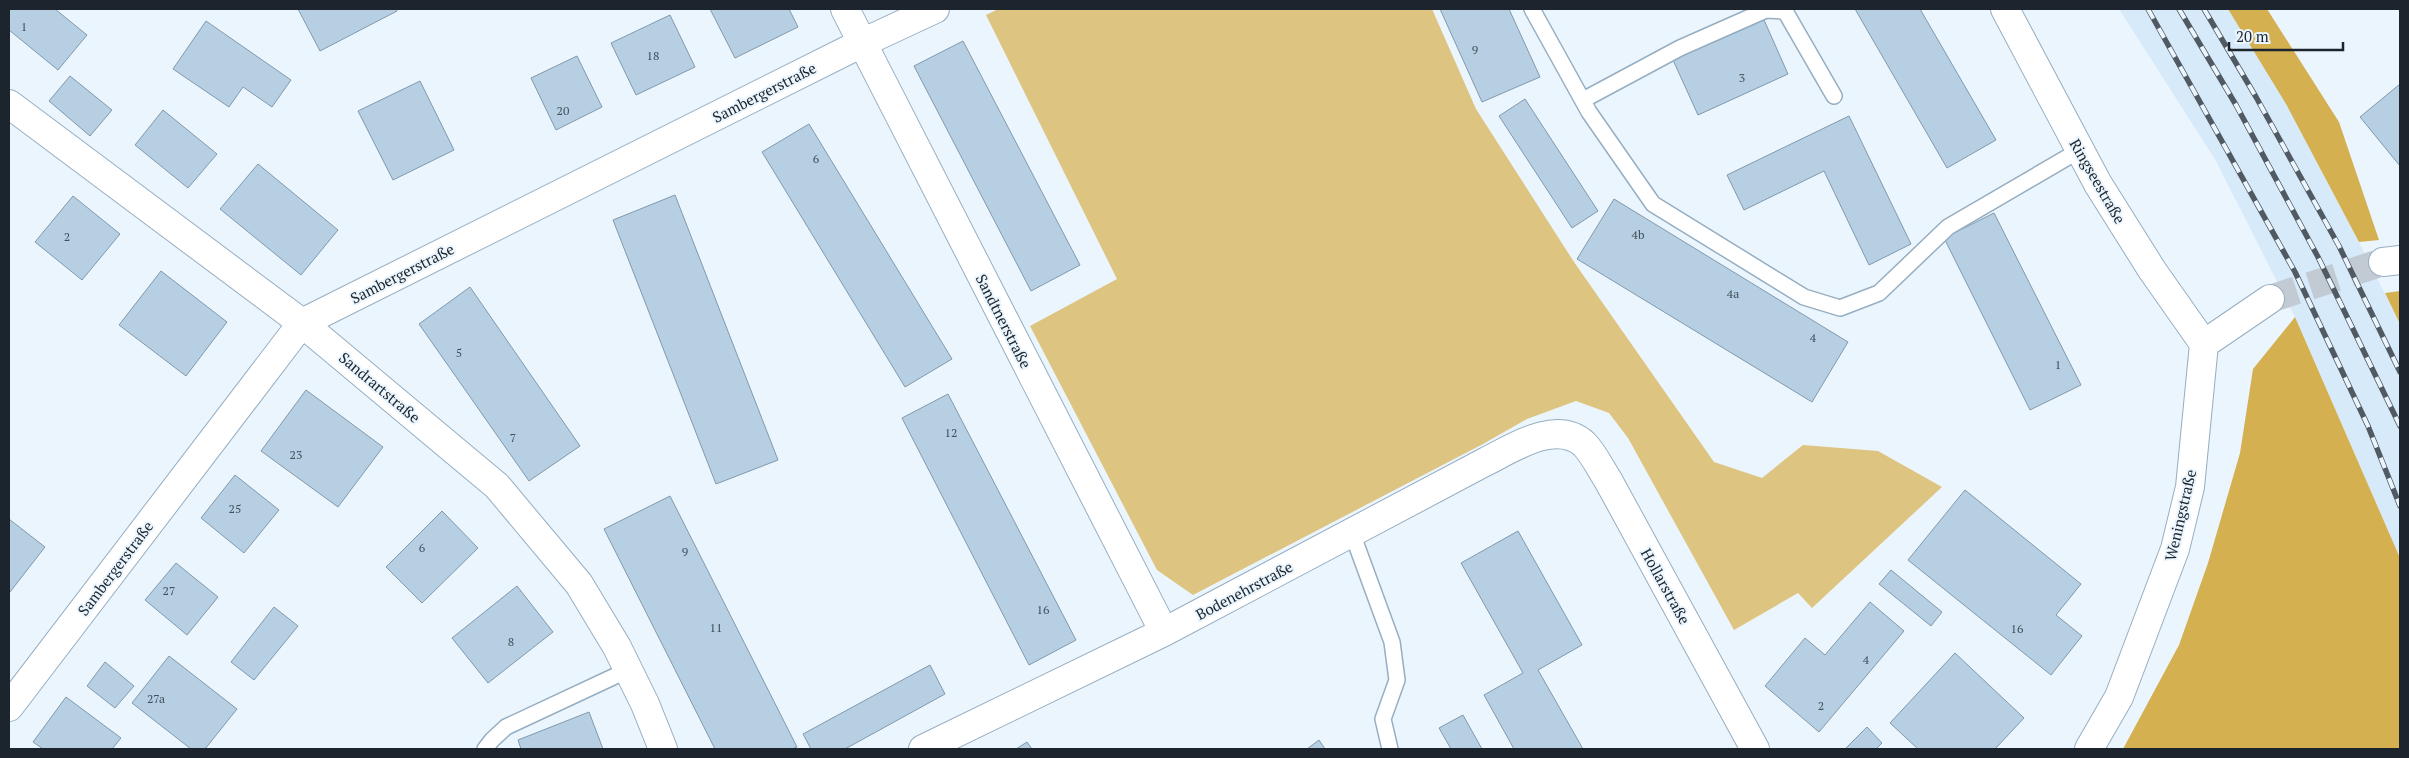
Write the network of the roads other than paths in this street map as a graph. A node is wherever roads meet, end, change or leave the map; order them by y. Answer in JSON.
{"nodes":[{"id":1,"x":845,"y":9,"type":"edge"},
{"id":2,"x":935,"y":9,"type":"edge"},
{"id":3,"x":1532,"y":9,"type":"edge"},
{"id":4,"x":2005,"y":9,"type":"edge"},
{"id":5,"x":862,"y":43,"type":"junction"},
{"id":6,"x":1834,"y":96,"type":"dead end"},
{"id":7,"x":1583,"y":100,"type":"junction"},
{"id":8,"x":9,"y":104,"type":"edge"},
{"id":9,"x":2080,"y":150,"type":"junction"},
{"id":10,"x":2270,"y":299,"type":"tunnel mouth"},
{"id":11,"x":302,"y":322,"type":"junction"},
{"id":12,"x":2204,"y":344,"type":"junction"},
{"id":13,"x":1564,"y":434,"type":"joint"},
{"id":14,"x":1352,"y":533,"type":"junction"},
{"id":15,"x":1164,"y":632,"type":"junction"},
{"id":16,"x":628,"y":670,"type":"junction"},
{"id":17,"x":9,"y":707,"type":"edge"},
{"id":18,"x":485,"y":749,"type":"edge"},
{"id":19,"x":663,"y":749,"type":"edge"},
{"id":20,"x":923,"y":749,"type":"edge"},
{"id":21,"x":1390,"y":749,"type":"edge"},
{"id":22,"x":1755,"y":749,"type":"edge"},
{"id":23,"x":2089,"y":749,"type":"edge"}],
"edges":[{"from":1,"to":5,"type":"street","name":"Sandtnerstraße"},
{"from":2,"to":5,"type":"street","name":"Sambergerstraße"},
{"from":3,"to":7,"type":"lane"},
{"from":4,"to":9,"type":"street","name":"Ringseestraße"},
{"from":5,"to":11,"type":"street","name":"Sambergerstraße"},
{"from":5,"to":15,"type":"street","name":"Sandtnerstraße"},
{"from":6,"to":7,"type":"lane"},
{"from":7,"to":9,"type":"lane"},
{"from":8,"to":11,"type":"street","name":"Sandrartstraße"},
{"from":9,"to":12,"type":"street","name":"Ringseestraße"},
{"from":10,"to":12,"type":"street"},
{"from":11,"to":16,"type":"street","name":"Sandrartstraße"},
{"from":11,"to":17,"type":"street","name":"Sambergerstraße"},
{"from":12,"to":23,"type":"street","name":"Weningstraße"},
{"from":13,"to":14,"type":"street","name":"Bodenehrstraße"},
{"from":13,"to":22,"type":"street","name":"Hollarstraße"},
{"from":14,"to":15,"type":"street","name":"Bodenehrstraße"},
{"from":14,"to":21,"type":"lane"},
{"from":15,"to":20,"type":"street","name":"Bodenehrstraße"},
{"from":16,"to":18,"type":"lane"},
{"from":16,"to":19,"type":"street","name":"Sandrartstraße"}]}
